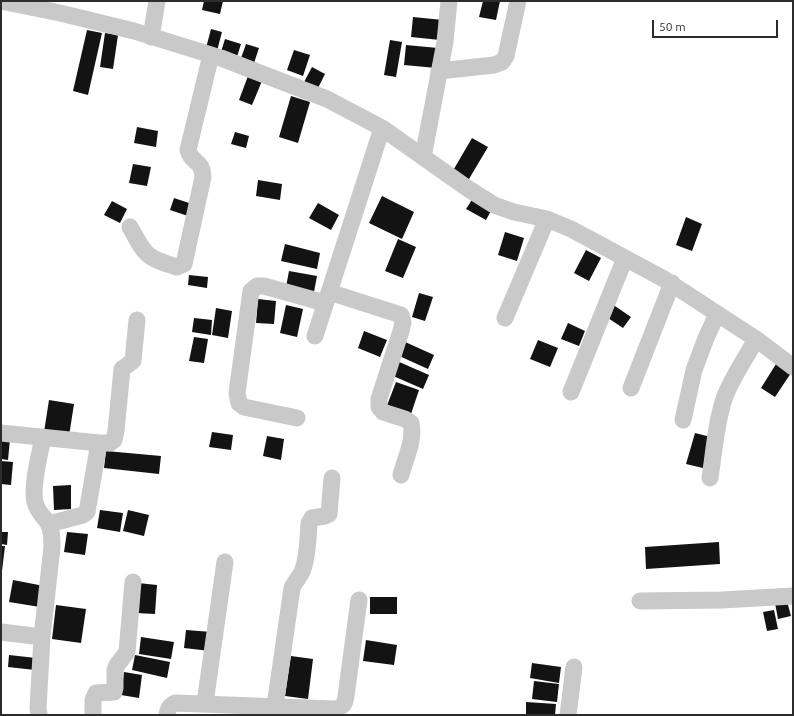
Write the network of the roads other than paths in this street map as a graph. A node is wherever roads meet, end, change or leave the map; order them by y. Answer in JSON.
{"nodes":[{"id":1,"x":1,"y":1,"type":"edge"},
{"id":2,"x":157,"y":1,"type":"edge"},
{"id":3,"x":449,"y":1,"type":"edge"},
{"id":4,"x":518,"y":1,"type":"edge"},
{"id":5,"x":151,"y":37,"type":"junction"},
{"id":6,"x":211,"y":55,"type":"junction"},
{"id":7,"x":439,"y":71,"type":"junction"},
{"id":8,"x":382,"y":128,"type":"junction"},
{"id":9,"x":423,"y":157,"type":"junction"},
{"id":10,"x":547,"y":219,"type":"junction"},
{"id":11,"x":130,"y":227,"type":"dead end"},
{"id":12,"x":625,"y":258,"type":"junction"},
{"id":13,"x":672,"y":283,"type":"junction"},
{"id":14,"x":327,"y":298,"type":"junction"},
{"id":15,"x":717,"y":314,"type":"junction"},
{"id":16,"x":505,"y":318,"type":"dead end"},
{"id":17,"x":137,"y":320,"type":"dead end"},
{"id":18,"x":315,"y":336,"type":"dead end"},
{"id":19,"x":756,"y":339,"type":"junction"},
{"id":20,"x":793,"y":366,"type":"edge"},
{"id":21,"x":631,"y":388,"type":"dead end"},
{"id":22,"x":571,"y":392,"type":"dead end"},
{"id":23,"x":297,"y":418,"type":"dead end"},
{"id":24,"x":683,"y":420,"type":"dead end"},
{"id":25,"x":1,"y":433,"type":"edge"},
{"id":26,"x":43,"y":437,"type":"junction"},
{"id":27,"x":99,"y":443,"type":"junction"},
{"id":28,"x":401,"y":475,"type":"dead end"},
{"id":29,"x":332,"y":478,"type":"dead end"},
{"id":30,"x":710,"y":478,"type":"dead end"},
{"id":31,"x":49,"y":524,"type":"junction"},
{"id":32,"x":225,"y":562,"type":"dead end"},
{"id":33,"x":133,"y":582,"type":"dead end"},
{"id":34,"x":793,"y":596,"type":"edge"},
{"id":35,"x":359,"y":600,"type":"dead end"},
{"id":36,"x":640,"y":601,"type":"dead end"},
{"id":37,"x":1,"y":632,"type":"edge"},
{"id":38,"x":42,"y":637,"type":"junction"},
{"id":39,"x":574,"y":667,"type":"dead end"},
{"id":40,"x":205,"y":704,"type":"junction"},
{"id":41,"x":275,"y":706,"type":"junction"},
{"id":42,"x":39,"y":715,"type":"edge"},
{"id":43,"x":93,"y":715,"type":"edge"},
{"id":44,"x":167,"y":715,"type":"edge"},
{"id":45,"x":568,"y":715,"type":"edge"}],
"edges":[{"from":1,"to":5,"type":"street"},
{"from":2,"to":5,"type":"street"},
{"from":3,"to":7,"type":"street"},
{"from":4,"to":7,"type":"street"},
{"from":5,"to":6,"type":"street"},
{"from":6,"to":8,"type":"street"},
{"from":6,"to":11,"type":"street"},
{"from":7,"to":9,"type":"street"},
{"from":8,"to":9,"type":"street"},
{"from":8,"to":14,"type":"street"},
{"from":9,"to":10,"type":"street"},
{"from":10,"to":12,"type":"street"},
{"from":10,"to":16,"type":"street"},
{"from":12,"to":13,"type":"street"},
{"from":12,"to":22,"type":"street"},
{"from":13,"to":15,"type":"street"},
{"from":13,"to":21,"type":"street"},
{"from":14,"to":18,"type":"street"},
{"from":14,"to":23,"type":"street"},
{"from":14,"to":28,"type":"street"},
{"from":15,"to":19,"type":"street"},
{"from":15,"to":24,"type":"street"},
{"from":17,"to":27,"type":"street"},
{"from":19,"to":20,"type":"street"},
{"from":19,"to":30,"type":"street"},
{"from":25,"to":26,"type":"street"},
{"from":26,"to":27,"type":"street"},
{"from":26,"to":31,"type":"street"},
{"from":27,"to":31,"type":"street"},
{"from":29,"to":41,"type":"street"},
{"from":31,"to":38,"type":"street"},
{"from":32,"to":40,"type":"street"},
{"from":33,"to":43,"type":"street"},
{"from":34,"to":36,"type":"street"},
{"from":35,"to":41,"type":"street"},
{"from":37,"to":38,"type":"street"},
{"from":38,"to":42,"type":"street"},
{"from":39,"to":45,"type":"street"},
{"from":40,"to":41,"type":"street"},
{"from":40,"to":44,"type":"street"}]}
